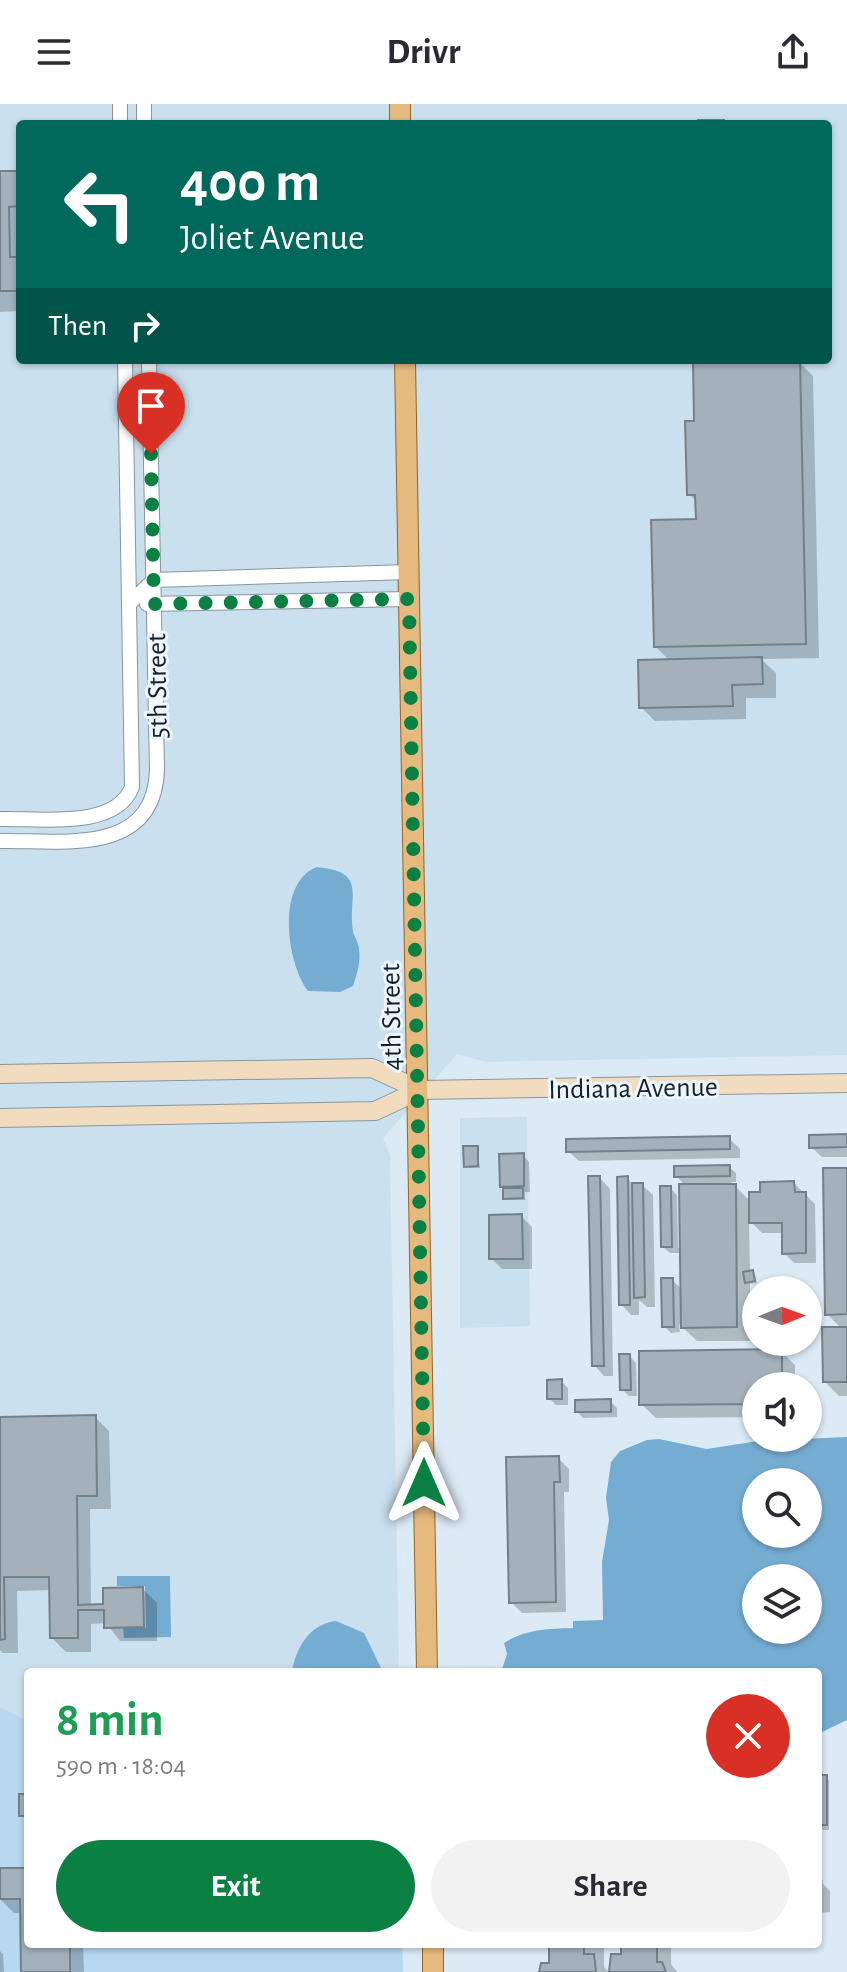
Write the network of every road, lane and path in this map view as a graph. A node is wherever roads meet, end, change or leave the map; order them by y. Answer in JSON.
{"nodes":[{"id":1,"x":125,"y":364,"type":"edge"},
{"id":2,"x":149,"y":364,"type":"edge"},
{"id":3,"x":405,"y":364,"type":"edge"},
{"id":4,"x":409,"y":572,"type":"junction"},
{"id":5,"x":154,"y":580,"type":"junction"},
{"id":6,"x":409,"y":599,"type":"junction"},
{"id":7,"x":131,"y":602,"type":"junction"},
{"id":8,"x":154,"y":604,"type":"junction"},
{"id":9,"x":0,"y":819,"type":"edge"},
{"id":10,"x":0,"y":841,"type":"edge"},
{"id":11,"x":0,"y":1074,"type":"edge"},
{"id":12,"x":847,"y":1083,"type":"edge"},
{"id":13,"x":420,"y":1090,"type":"junction"},
{"id":14,"x":0,"y":1118,"type":"edge"},
{"id":15,"x":427,"y":1668,"type":"edge"},
{"id":16,"x":433,"y":1948,"type":"edge"},
{"id":17,"x":433,"y":1972,"type":"edge"}],
"edges":[{"from":1,"to":7,"type":"street","name":"5th Street"},
{"from":2,"to":5,"type":"street","name":"5th Street"},
{"from":3,"to":4,"type":"main road","name":"4th Street"},
{"from":4,"to":5,"type":"street"},
{"from":4,"to":6,"type":"main road","name":"4th Street"},
{"from":5,"to":7,"type":"street"},
{"from":5,"to":8,"type":"street","name":"5th Street"},
{"from":6,"to":8,"type":"street"},
{"from":6,"to":13,"type":"main road","name":"4th Street"},
{"from":7,"to":8,"type":"street"},
{"from":7,"to":9,"type":"street","name":"5th Street"},
{"from":8,"to":10,"type":"street","name":"5th Street"},
{"from":11,"to":13,"type":"street","name":"Indiana Avenue"},
{"from":12,"to":13,"type":"street","name":"Indiana Avenue"},
{"from":13,"to":14,"type":"street","name":"Indiana Avenue"},
{"from":13,"to":15,"type":"main road","name":"4th Street"},
{"from":16,"to":17,"type":"main road"}]}
